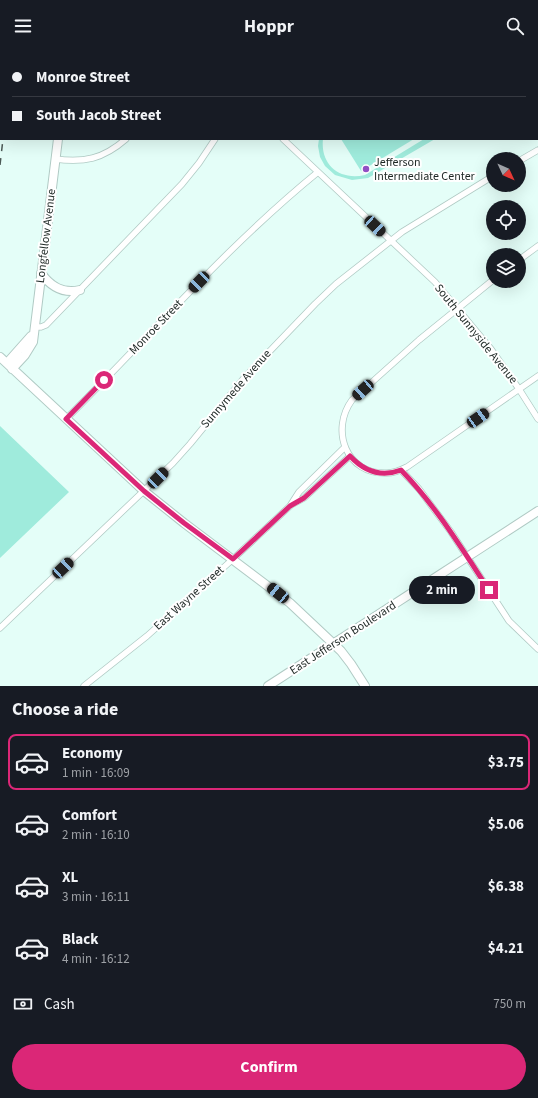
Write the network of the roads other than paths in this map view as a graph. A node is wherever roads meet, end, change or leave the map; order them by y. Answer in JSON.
{"nodes":[{"id":1,"x":58,"y":140,"type":"edge"},
{"id":2,"x":125,"y":140,"type":"edge"},
{"id":3,"x":214,"y":140,"type":"edge"},
{"id":4,"x":284,"y":140,"type":"edge"},
{"id":5,"x":538,"y":150,"type":"edge"},
{"id":6,"x":526,"y":157,"type":"edge"},
{"id":7,"x":55,"y":159,"type":"junction"},
{"id":8,"x":318,"y":172,"type":"junction"},
{"id":9,"x":486,"y":180,"type":"edge"},
{"id":10,"x":390,"y":240,"type":"junction"},
{"id":11,"x":538,"y":246,"type":"edge"},
{"id":12,"x":526,"y":255,"type":"edge"},
{"id":13,"x":41,"y":273,"type":"junction"},
{"id":14,"x":486,"y":286,"type":"edge"},
{"id":15,"x":80,"y":290,"type":"junction"},
{"id":16,"x":458,"y":308,"type":"junction"},
{"id":17,"x":34,"y":330,"type":"junction"},
{"id":18,"x":0,"y":357,"type":"edge"},
{"id":19,"x":10,"y":366,"type":"junction"},
{"id":20,"x":538,"y":376,"type":"edge"},
{"id":21,"x":520,"y":389,"type":"junction"},
{"id":22,"x":66,"y":419,"type":"junction"},
{"id":23,"x":538,"y":419,"type":"edge"},
{"id":24,"x":345,"y":447,"type":"junction"},
{"id":25,"x":350,"y":456,"type":"junction"},
{"id":26,"x":401,"y":470,"type":"junction"},
{"id":27,"x":144,"y":491,"type":"junction"},
{"id":28,"x":290,"y":506,"type":"junction"},
{"id":29,"x":538,"y":511,"type":"edge"},
{"id":30,"x":468,"y":557,"type":"junction"},
{"id":31,"x":233,"y":559,"type":"junction"},
{"id":32,"x":0,"y":628,"type":"edge"},
{"id":33,"x":333,"y":643,"type":"junction"},
{"id":34,"x":538,"y":649,"type":"edge"},
{"id":35,"x":84,"y":686,"type":"edge"},
{"id":36,"x":268,"y":686,"type":"edge"},
{"id":37,"x":365,"y":686,"type":"edge"}],
"edges":[{"from":1,"to":7,"type":"street","name":"Longfellow Avenue"},
{"from":2,"to":7,"type":"street"},
{"from":3,"to":15,"type":"street"},
{"from":4,"to":8,"type":"street","name":"South Sunnyside Avenue"},
{"from":5,"to":6,"type":"street"},
{"from":7,"to":13,"type":"street","name":"Longfellow Avenue"},
{"from":8,"to":10,"type":"street","name":"South Sunnyside Avenue"},
{"from":8,"to":22,"type":"street","name":"Monroe Street"},
{"from":9,"to":10,"type":"street","name":"Sunnymede Avenue"},
{"from":10,"to":16,"type":"street","name":"South Sunnyside Avenue"},
{"from":10,"to":27,"type":"street","name":"Sunnymede Avenue"},
{"from":11,"to":12,"type":"street"},
{"from":13,"to":15,"type":"street"},
{"from":13,"to":17,"type":"street","name":"Longfellow Avenue"},
{"from":14,"to":16,"type":"street"},
{"from":15,"to":17,"type":"street"},
{"from":16,"to":21,"type":"street","name":"South Sunnyside Avenue"},
{"from":16,"to":24,"type":"street"},
{"from":17,"to":19,"type":"street","name":"Longfellow Avenue"},
{"from":18,"to":19,"type":"street"},
{"from":19,"to":22,"type":"street"},
{"from":20,"to":21,"type":"street"},
{"from":21,"to":23,"type":"street","name":"South Sunnyside Avenue"},
{"from":21,"to":26,"type":"street"},
{"from":22,"to":27,"type":"street"},
{"from":24,"to":25,"type":"street"},
{"from":24,"to":28,"type":"street","name":"East Wayne Street"},
{"from":25,"to":26,"type":"street"},
{"from":25,"to":28,"type":"street","name":"East Wayne Street"},
{"from":26,"to":30,"type":"street"},
{"from":27,"to":31,"type":"street"},
{"from":27,"to":32,"type":"street","name":"Sunnymede Avenue"},
{"from":28,"to":31,"type":"street","name":"East Wayne Street"},
{"from":29,"to":30,"type":"street","name":"East Jefferson Boulevard"},
{"from":30,"to":33,"type":"street","name":"East Jefferson Boulevard"},
{"from":30,"to":34,"type":"street"},
{"from":31,"to":33,"type":"street"},
{"from":31,"to":35,"type":"street","name":"East Wayne Street"},
{"from":33,"to":36,"type":"street","name":"East Jefferson Boulevard"},
{"from":33,"to":37,"type":"street"}]}
